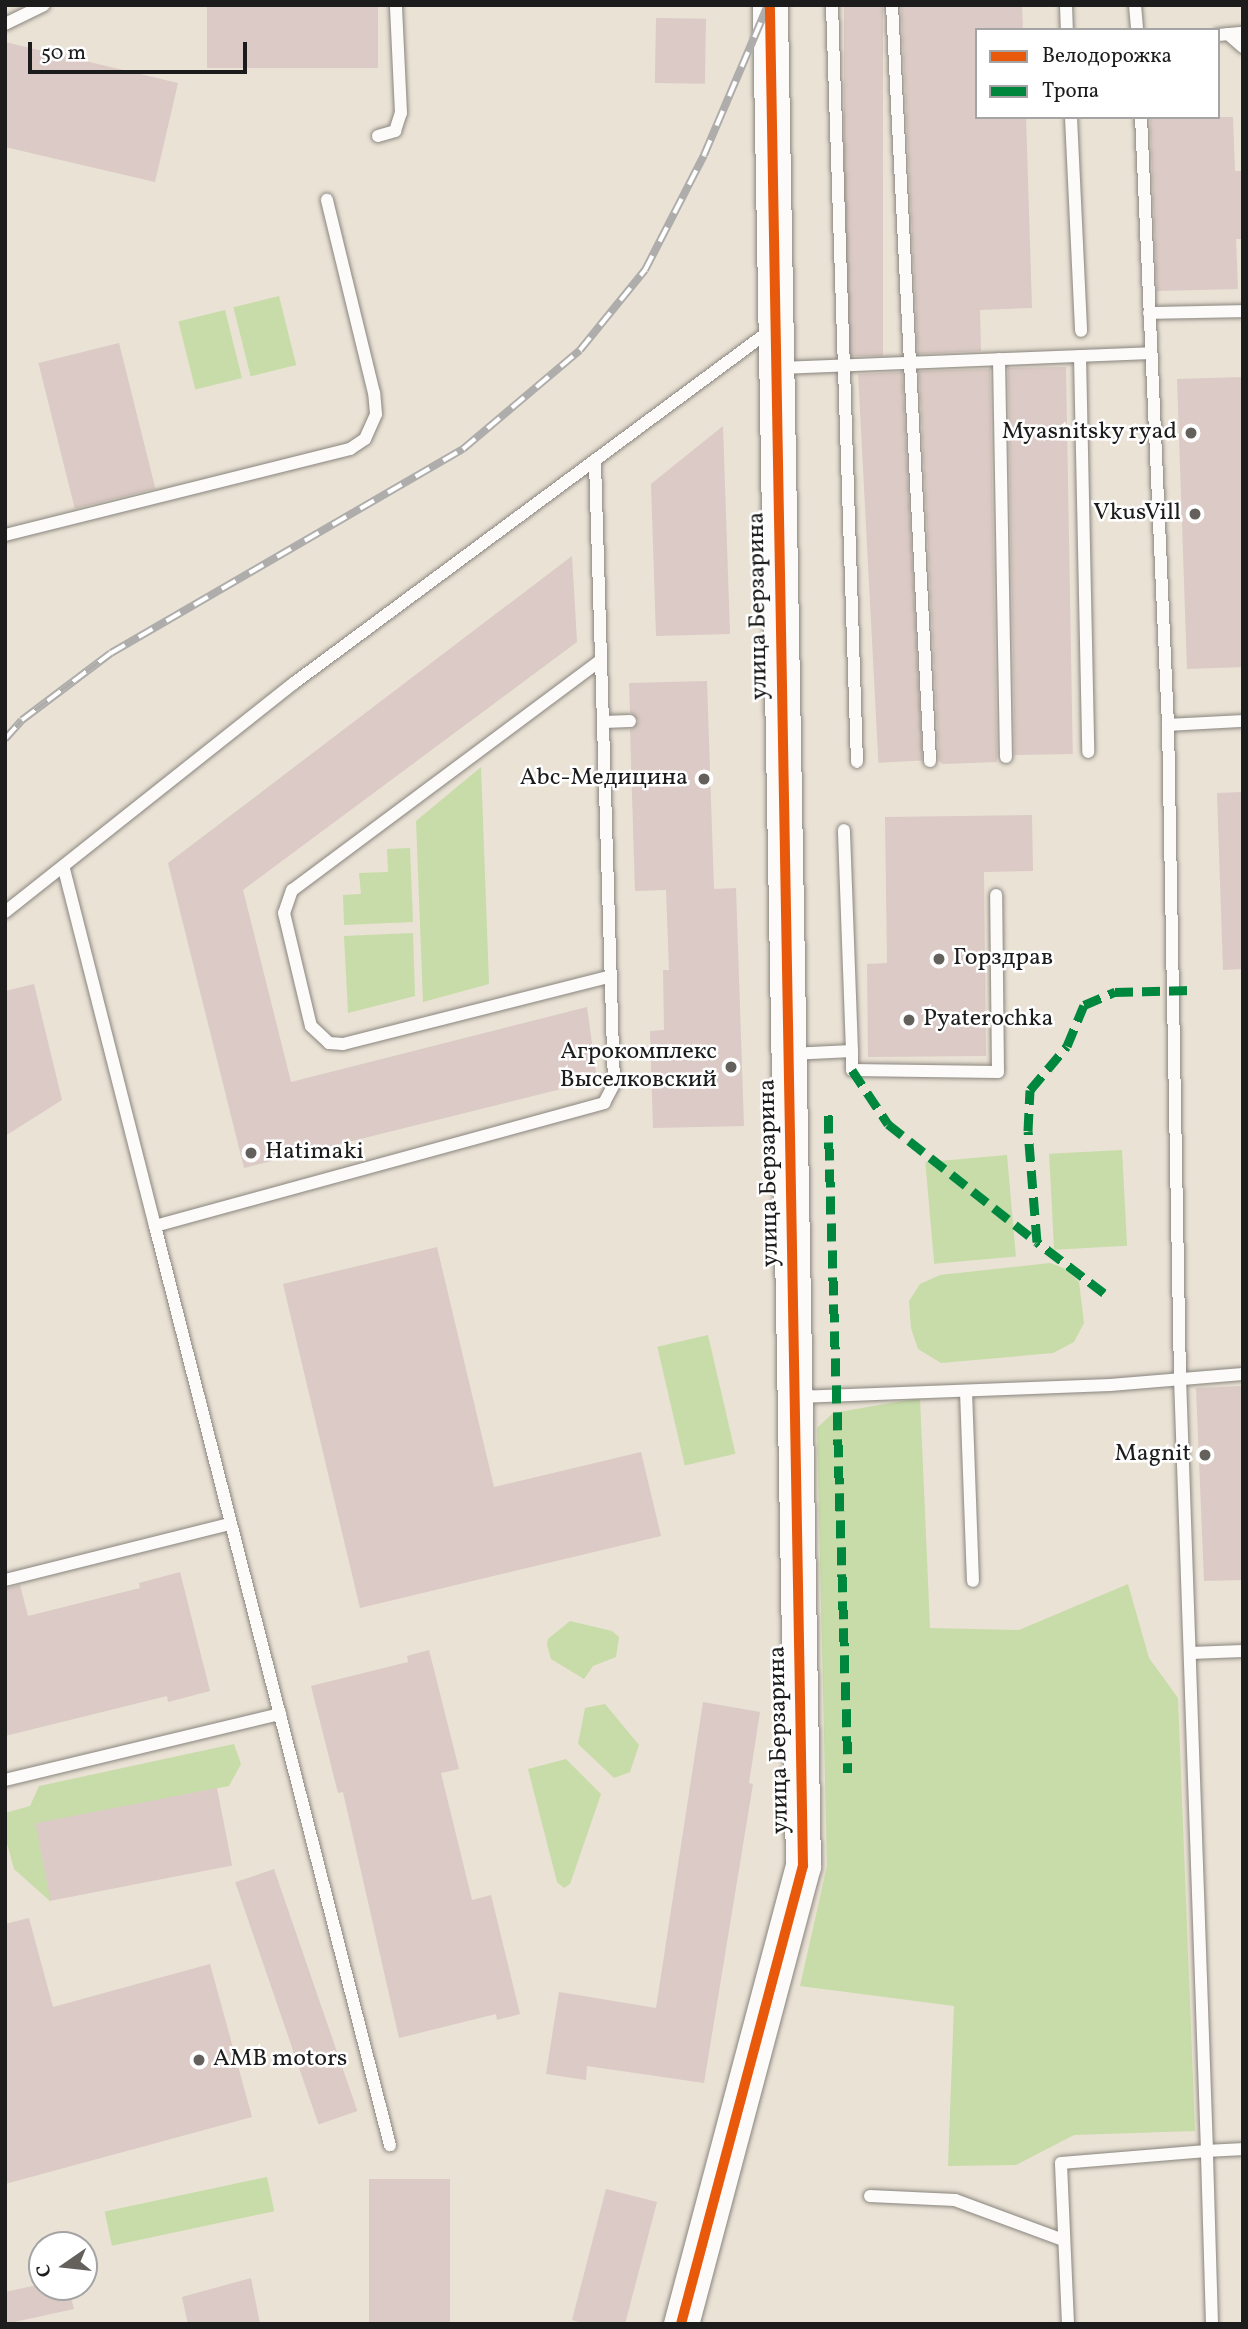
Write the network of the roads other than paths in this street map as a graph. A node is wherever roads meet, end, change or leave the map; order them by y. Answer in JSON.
{"nodes":[{"id":1,"x":44,"y":5,"type":"edge"},
{"id":2,"x":396,"y":5,"type":"edge"},
{"id":3,"x":770,"y":5,"type":"edge"},
{"id":4,"x":832,"y":5,"type":"edge"},
{"id":5,"x":892,"y":5,"type":"edge"},
{"id":6,"x":1066,"y":5,"type":"edge"},
{"id":7,"x":1135,"y":5,"type":"edge"},
{"id":8,"x":5,"y":24,"type":"edge"},
{"id":9,"x":1067,"y":28,"type":"edge"},
{"id":10,"x":1137,"y":28,"type":"edge"},
{"id":11,"x":1243,"y":33,"type":"edge"},
{"id":12,"x":1223,"y":34,"type":"edge"},
{"id":13,"x":1243,"y":47,"type":"edge"},
{"id":14,"x":1071,"y":119,"type":"edge"},
{"id":15,"x":1141,"y":119,"type":"edge"},
{"id":16,"x":378,"y":136,"type":"dead end"},
{"id":17,"x":327,"y":200,"type":"dead end"},
{"id":18,"x":1243,"y":312,"type":"edge"},
{"id":19,"x":1149,"y":313,"type":"junction"},
{"id":20,"x":775,"y":327,"type":"junction"},
{"id":21,"x":1081,"y":331,"type":"dead end"},
{"id":22,"x":1151,"y":353,"type":"junction"},
{"id":23,"x":1080,"y":356,"type":"junction"},
{"id":24,"x":999,"y":359,"type":"junction"},
{"id":25,"x":910,"y":363,"type":"junction"},
{"id":26,"x":846,"y":365,"type":"junction"},
{"id":27,"x":776,"y":368,"type":"junction"},
{"id":28,"x":596,"y":462,"type":"junction"},
{"id":29,"x":5,"y":535,"type":"edge"},
{"id":30,"x":601,"y":660,"type":"junction"},
{"id":31,"x":630,"y":721,"type":"dead end"},
{"id":32,"x":1243,"y":721,"type":"edge"},
{"id":33,"x":603,"y":722,"type":"junction"},
{"id":34,"x":1168,"y":725,"type":"junction"},
{"id":35,"x":1088,"y":752,"type":"dead end"},
{"id":36,"x":1006,"y":757,"type":"dead end"},
{"id":37,"x":930,"y":761,"type":"dead end"},
{"id":38,"x":857,"y":762,"type":"dead end"},
{"id":39,"x":844,"y":830,"type":"dead end"},
{"id":40,"x":64,"y":869,"type":"junction"},
{"id":41,"x":996,"y":895,"type":"dead end"},
{"id":42,"x":5,"y":912,"type":"edge"},
{"id":43,"x":611,"y":976,"type":"junction"},
{"id":44,"x":852,"y":1051,"type":"junction"},
{"id":45,"x":788,"y":1054,"type":"junction"},
{"id":46,"x":155,"y":1226,"type":"junction"},
{"id":47,"x":1243,"y":1374,"type":"edge"},
{"id":48,"x":1180,"y":1378,"type":"junction"},
{"id":49,"x":967,"y":1391,"type":"junction"},
{"id":50,"x":794,"y":1397,"type":"junction"},
{"id":51,"x":230,"y":1524,"type":"junction"},
{"id":52,"x":5,"y":1580,"type":"edge"},
{"id":53,"x":973,"y":1581,"type":"dead end"},
{"id":54,"x":1243,"y":1651,"type":"edge"},
{"id":55,"x":1189,"y":1653,"type":"junction"},
{"id":56,"x":279,"y":1714,"type":"junction"},
{"id":57,"x":5,"y":1780,"type":"edge"},
{"id":58,"x":390,"y":2145,"type":"dead end"},
{"id":59,"x":1243,"y":2149,"type":"edge"},
{"id":60,"x":1207,"y":2151,"type":"junction"},
{"id":61,"x":870,"y":2196,"type":"dead end"},
{"id":62,"x":1063,"y":2240,"type":"junction"},
{"id":63,"x":681,"y":2324,"type":"edge"},
{"id":64,"x":1068,"y":2324,"type":"edge"},
{"id":65,"x":1212,"y":2324,"type":"edge"}],
"edges":[{"from":1,"to":8,"type":"lane"},
{"from":2,"to":16,"type":"lane"},
{"from":3,"to":20,"type":"street","name":"улица Берзарина"},
{"from":4,"to":26,"type":"lane"},
{"from":5,"to":25,"type":"lane"},
{"from":6,"to":9,"type":"lane"},
{"from":7,"to":10,"type":"lane"},
{"from":11,"to":12,"type":"lane"},
{"from":12,"to":13,"type":"lane"},
{"from":14,"to":21,"type":"lane"},
{"from":15,"to":19,"type":"lane"},
{"from":17,"to":29,"type":"lane"},
{"from":18,"to":19,"type":"lane"},
{"from":19,"to":22,"type":"lane"},
{"from":20,"to":27,"type":"street","name":"улица Берзарина"},
{"from":20,"to":28,"type":"lane"},
{"from":22,"to":23,"type":"lane"},
{"from":22,"to":34,"type":"lane"},
{"from":23,"to":24,"type":"lane"},
{"from":23,"to":35,"type":"lane"},
{"from":24,"to":25,"type":"lane"},
{"from":24,"to":36,"type":"lane"},
{"from":25,"to":26,"type":"lane"},
{"from":25,"to":37,"type":"lane"},
{"from":26,"to":27,"type":"lane"},
{"from":26,"to":38,"type":"lane"},
{"from":27,"to":45,"type":"street","name":"улица Берзарина"},
{"from":28,"to":30,"type":"lane"},
{"from":28,"to":40,"type":"lane"},
{"from":30,"to":33,"type":"lane"},
{"from":30,"to":43,"type":"lane"},
{"from":31,"to":33,"type":"lane"},
{"from":32,"to":34,"type":"lane"},
{"from":33,"to":43,"type":"lane"},
{"from":34,"to":48,"type":"lane"},
{"from":39,"to":44,"type":"lane"},
{"from":40,"to":42,"type":"lane"},
{"from":40,"to":46,"type":"lane"},
{"from":41,"to":44,"type":"lane"},
{"from":43,"to":46,"type":"lane"},
{"from":44,"to":45,"type":"lane"},
{"from":45,"to":50,"type":"street","name":"улица Берзарина"},
{"from":46,"to":51,"type":"lane"},
{"from":47,"to":48,"type":"lane"},
{"from":48,"to":49,"type":"lane"},
{"from":48,"to":55,"type":"lane"},
{"from":49,"to":50,"type":"lane"},
{"from":49,"to":53,"type":"lane"},
{"from":50,"to":63,"type":"street","name":"улица Берзарина"},
{"from":51,"to":52,"type":"lane"},
{"from":51,"to":56,"type":"lane"},
{"from":54,"to":55,"type":"lane"},
{"from":55,"to":60,"type":"lane"},
{"from":56,"to":57,"type":"lane"},
{"from":56,"to":58,"type":"lane"},
{"from":59,"to":60,"type":"lane"},
{"from":60,"to":62,"type":"lane"},
{"from":60,"to":65,"type":"lane"},
{"from":61,"to":62,"type":"lane"},
{"from":62,"to":64,"type":"lane"}]}
